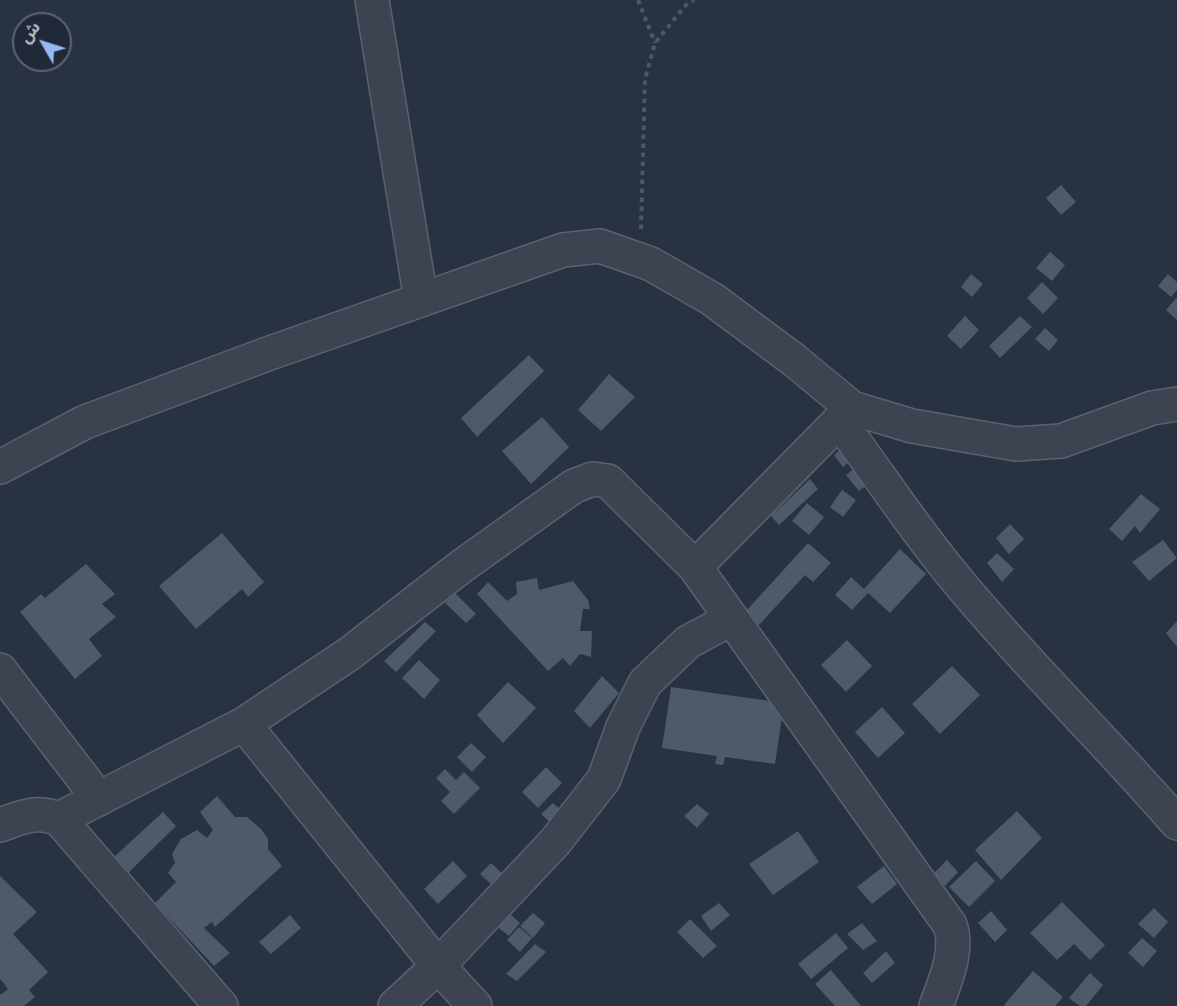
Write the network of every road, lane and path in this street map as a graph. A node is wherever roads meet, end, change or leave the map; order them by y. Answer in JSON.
{"nodes":[{"id":1,"x":372,"y":0,"type":"edge"},
{"id":2,"x":638,"y":0,"type":"edge"},
{"id":3,"x":694,"y":0,"type":"edge"},
{"id":4,"x":655,"y":43,"type":"junction"},
{"id":5,"x":651,"y":264,"type":"junction"},
{"id":6,"x":421,"y":300,"type":"junction"},
{"id":7,"x":1177,"y":404,"type":"edge"},
{"id":8,"x":845,"y":414,"type":"junction"},
{"id":9,"x":0,"y":468,"type":"edge"},
{"id":10,"x":695,"y":567,"type":"junction"},
{"id":11,"x":731,"y":619,"type":"junction"},
{"id":12,"x":0,"y":670,"type":"edge"},
{"id":13,"x":244,"y":724,"type":"junction"},
{"id":14,"x":99,"y":799,"type":"junction"},
{"id":15,"x":59,"y":819,"type":"junction"},
{"id":16,"x":1177,"y":823,"type":"edge"},
{"id":17,"x":0,"y":825,"type":"edge"},
{"id":18,"x":438,"y":966,"type":"junction"},
{"id":19,"x":221,"y":1006,"type":"edge"},
{"id":20,"x":395,"y":1006,"type":"edge"},
{"id":21,"x":475,"y":1006,"type":"edge"},
{"id":22,"x":936,"y":1006,"type":"edge"}],
"edges":[{"from":1,"to":6,"type":"street"},
{"from":2,"to":4,"type":"path"},
{"from":3,"to":4,"type":"path"},
{"from":4,"to":5,"type":"path"},
{"from":5,"to":6,"type":"street"},
{"from":5,"to":8,"type":"street"},
{"from":6,"to":9,"type":"street"},
{"from":7,"to":8,"type":"street"},
{"from":8,"to":10,"type":"street"},
{"from":8,"to":16,"type":"street"},
{"from":10,"to":11,"type":"street"},
{"from":10,"to":13,"type":"street"},
{"from":11,"to":18,"type":"street"},
{"from":11,"to":22,"type":"street"},
{"from":12,"to":14,"type":"street"},
{"from":13,"to":14,"type":"street"},
{"from":13,"to":18,"type":"street"},
{"from":14,"to":15,"type":"street"},
{"from":15,"to":17,"type":"street"},
{"from":15,"to":19,"type":"street"},
{"from":18,"to":20,"type":"street"},
{"from":18,"to":21,"type":"street"}]}
